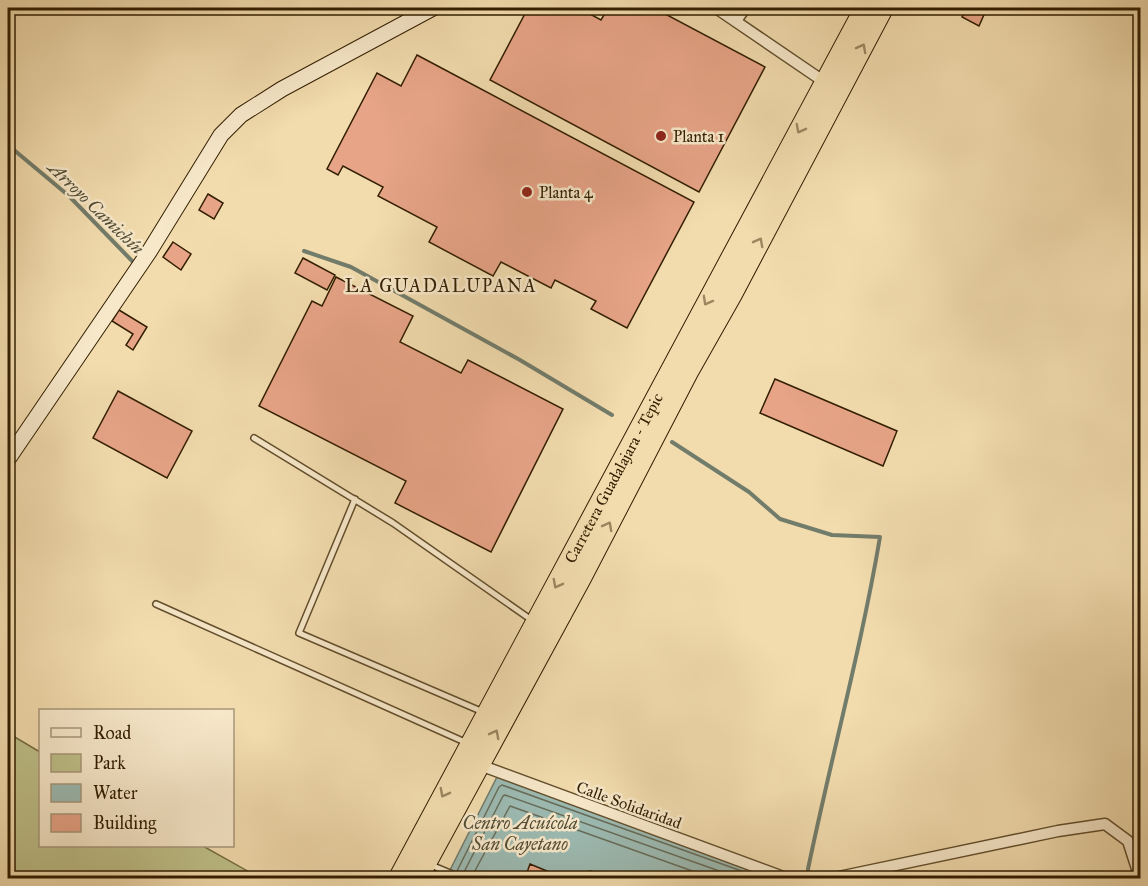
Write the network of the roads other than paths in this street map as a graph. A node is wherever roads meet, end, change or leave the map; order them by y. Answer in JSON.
{"nodes":[{"id":1,"x":433,"y":8,"type":"edge"},
{"id":2,"x":716,"y":8,"type":"edge"},
{"id":3,"x":744,"y":8,"type":"edge"},
{"id":4,"x":865,"y":8,"type":"edge"},
{"id":5,"x":884,"y":8,"type":"edge"},
{"id":6,"x":736,"y":21,"type":"junction"},
{"id":7,"x":834,"y":85,"type":"junction"},
{"id":8,"x":682,"y":365,"type":"junction"},
{"id":9,"x":254,"y":438,"type":"dead end"},
{"id":10,"x":8,"y":459,"type":"edge"},
{"id":11,"x":355,"y":499,"type":"junction"},
{"id":12,"x":156,"y":604,"type":"dead end"},
{"id":13,"x":536,"y":623,"type":"junction"},
{"id":14,"x":487,"y":713,"type":"junction"},
{"id":15,"x":470,"y":756,"type":"junction"},
{"id":16,"x":422,"y":871,"type":"edge"},
{"id":17,"x":1140,"y":878,"type":"edge"},
{"id":18,"x":399,"y":879,"type":"edge"},
{"id":19,"x":462,"y":879,"type":"edge"},
{"id":20,"x":585,"y":879,"type":"edge"},
{"id":21,"x":601,"y":879,"type":"edge"},
{"id":22,"x":786,"y":879,"type":"edge"},
{"id":23,"x":834,"y":879,"type":"edge"}],
"edges":[{"from":1,"to":10,"type":"street"},
{"from":2,"to":6,"type":"street"},
{"from":3,"to":6,"type":"street"},
{"from":4,"to":7,"type":"highway"},
{"from":7,"to":5,"type":"highway","one_way":true},
{"from":6,"to":7,"type":"street"},
{"from":7,"to":8,"type":"highway","name":"Carretera Guadalajara - Tepic"},
{"from":8,"to":13,"type":"highway","name":"Carretera Guadalajara - Tepic","one_way":true},
{"from":15,"to":8,"type":"highway","name":"Carretera Guadalajara - Tepic","one_way":true},
{"from":9,"to":11,"type":"lane"},
{"from":11,"to":13,"type":"lane"},
{"from":11,"to":14,"type":"lane"},
{"from":12,"to":15,"type":"lane"},
{"from":13,"to":14,"type":"highway","name":"Carretera Guadalajara - Tepic"},
{"from":14,"to":15,"type":"highway","name":"Carretera Guadalajara - Tepic"},
{"from":15,"to":16,"type":"highway","name":"Carretera Guadalajara - Tepic"},
{"from":15,"to":18,"type":"highway","name":"Carretera Guadalajara - Tepic","one_way":true},
{"from":15,"to":22,"type":"street","name":"Calle Solidaridad"},
{"from":16,"to":19,"type":"lane"},
{"from":17,"to":23,"type":"street"},
{"from":20,"to":21,"type":"lane"}]}
